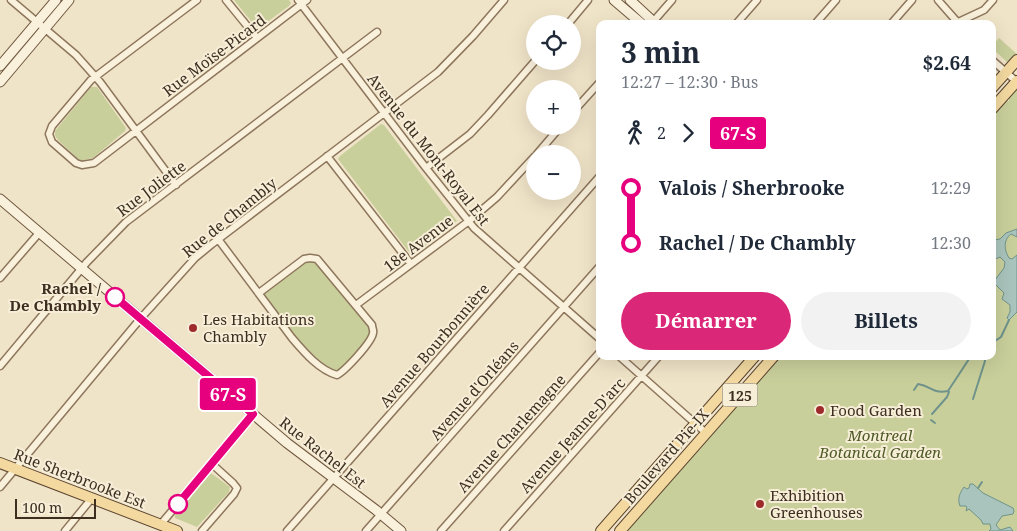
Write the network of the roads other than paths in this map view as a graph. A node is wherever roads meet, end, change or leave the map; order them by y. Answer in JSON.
{"nodes":[{"id":1,"x":11,"y":0,"type":"edge"},
{"id":2,"x":56,"y":0,"type":"edge"},
{"id":3,"x":69,"y":0,"type":"edge"},
{"id":4,"x":196,"y":0,"type":"edge"},
{"id":5,"x":226,"y":0,"type":"edge"},
{"id":6,"x":504,"y":0,"type":"edge"},
{"id":7,"x":588,"y":0,"type":"edge"},
{"id":8,"x":614,"y":0,"type":"edge"},
{"id":9,"x":630,"y":0,"type":"edge"},
{"id":10,"x":672,"y":0,"type":"edge"},
{"id":11,"x":757,"y":0,"type":"edge"},
{"id":12,"x":836,"y":0,"type":"edge"},
{"id":13,"x":912,"y":0,"type":"edge"},
{"id":14,"x":938,"y":0,"type":"edge"},
{"id":15,"x":993,"y":0,"type":"edge"},
{"id":16,"x":302,"y":1,"type":"edge"},
{"id":17,"x":576,"y":15,"type":"edge"},
{"id":18,"x":637,"y":20,"type":"edge"},
{"id":19,"x":651,"y":20,"type":"edge"},
{"id":20,"x":656,"y":20,"type":"edge"},
{"id":21,"x":740,"y":20,"type":"edge"},
{"id":22,"x":818,"y":20,"type":"edge"},
{"id":23,"x":894,"y":20,"type":"edge"},
{"id":24,"x":954,"y":20,"type":"edge"},
{"id":25,"x":962,"y":20,"type":"edge"},
{"id":26,"x":37,"y":22,"type":"junction"},
{"id":27,"x":45,"y":28,"type":"junction"},
{"id":28,"x":376,"y":32,"type":"dead end"},
{"id":29,"x":257,"y":38,"type":"junction"},
{"id":30,"x":342,"y":58,"type":"junction"},
{"id":31,"x":1017,"y":60,"type":"edge"},
{"id":32,"x":996,"y":64,"type":"edge"},
{"id":33,"x":0,"y":66,"type":"edge"},
{"id":34,"x":527,"y":70,"type":"edge"},
{"id":35,"x":1006,"y":73,"type":"junction"},
{"id":36,"x":95,"y":76,"type":"junction"},
{"id":37,"x":0,"y":82,"type":"edge"},
{"id":38,"x":1017,"y":82,"type":"edge"},
{"id":39,"x":996,"y":84,"type":"edge"},
{"id":40,"x":596,"y":87,"type":"edge"},
{"id":41,"x":581,"y":104,"type":"edge"},
{"id":42,"x":996,"y":105,"type":"edge"},
{"id":43,"x":384,"y":113,"type":"junction"},
{"id":44,"x":136,"y":130,"type":"junction"},
{"id":45,"x":553,"y":135,"type":"edge"},
{"id":46,"x":545,"y":145,"type":"edge"},
{"id":47,"x":327,"y":156,"type":"junction"},
{"id":48,"x":526,"y":166,"type":"edge"},
{"id":49,"x":426,"y":168,"type":"junction"},
{"id":50,"x":596,"y":181,"type":"edge"},
{"id":51,"x":176,"y":185,"type":"junction"},
{"id":52,"x":0,"y":200,"type":"edge"},
{"id":53,"x":469,"y":221,"type":"junction"},
{"id":54,"x":39,"y":233,"type":"junction"},
{"id":55,"x":218,"y":239,"type":"junction"},
{"id":56,"x":411,"y":264,"type":"junction"},
{"id":57,"x":519,"y":268,"type":"junction"},
{"id":58,"x":81,"y":269,"type":"junction"},
{"id":59,"x":596,"y":271,"type":"edge"},
{"id":60,"x":0,"y":278,"type":"edge"},
{"id":61,"x":259,"y":294,"type":"junction"},
{"id":62,"x":356,"y":305,"type":"junction"},
{"id":63,"x":564,"y":307,"type":"junction"},
{"id":64,"x":141,"y":318,"type":"junction"},
{"id":65,"x":596,"y":335,"type":"edge"},
{"id":66,"x":596,"y":357,"type":"edge"},
{"id":67,"x":623,"y":360,"type":"edge"},
{"id":68,"x":656,"y":360,"type":"edge"},
{"id":69,"x":752,"y":360,"type":"edge"},
{"id":70,"x":770,"y":360,"type":"edge"},
{"id":71,"x":0,"y":366,"type":"edge"},
{"id":72,"x":641,"y":377,"type":"junction"},
{"id":73,"x":253,"y":414,"type":"junction"},
{"id":74,"x":696,"y":424,"type":"junction"},
{"id":75,"x":706,"y":433,"type":"junction"},
{"id":76,"x":0,"y":463,"type":"edge"},
{"id":77,"x":212,"y":464,"type":"junction"},
{"id":78,"x":15,"y":469,"type":"junction"},
{"id":79,"x":333,"y":478,"type":"junction"},
{"id":80,"x":0,"y":487,"type":"edge"},
{"id":81,"x":92,"y":498,"type":"junction"},
{"id":82,"x":381,"y":514,"type":"junction"},
{"id":83,"x":161,"y":524,"type":"junction"},
{"id":84,"x":65,"y":531,"type":"edge"},
{"id":85,"x":177,"y":531,"type":"edge"},
{"id":86,"x":202,"y":531,"type":"edge"},
{"id":87,"x":287,"y":531,"type":"edge"},
{"id":88,"x":366,"y":531,"type":"edge"},
{"id":89,"x":401,"y":531,"type":"edge"},
{"id":90,"x":441,"y":531,"type":"edge"},
{"id":91,"x":504,"y":531,"type":"edge"},
{"id":92,"x":601,"y":531,"type":"edge"},
{"id":93,"x":620,"y":531,"type":"edge"}],
"edges":[{"from":1,"to":26,"type":"street"},
{"from":2,"to":26,"type":"main road"},
{"from":3,"to":27,"type":"main road"},
{"from":4,"to":36,"type":"street"},
{"from":5,"to":29,"type":"street"},
{"from":6,"to":43,"type":"street","name":"Rue de Chambly"},
{"from":7,"to":17,"type":"street"},
{"from":8,"to":18,"type":"main road"},
{"from":9,"to":19,"type":"main road"},
{"from":10,"to":20,"type":"street"},
{"from":11,"to":21,"type":"street"},
{"from":12,"to":22,"type":"street"},
{"from":13,"to":23,"type":"street"},
{"from":14,"to":24,"type":"street"},
{"from":15,"to":25,"type":"street"},
{"from":16,"to":29,"type":"street","name":"Rue Moïse-Picard"},
{"from":16,"to":30,"type":"street","name":"Avenue du Mont-Royal Est"},
{"from":26,"to":27,"type":"street"},
{"from":26,"to":33,"type":"main road"},
{"from":27,"to":36,"type":"street"},
{"from":27,"to":37,"type":"main road"},
{"from":28,"to":30,"type":"street","name":"Rue Joliette"},
{"from":29,"to":44,"type":"street","name":"Rue Moïse-Picard"},
{"from":30,"to":43,"type":"street","name":"Avenue du Mont-Royal Est"},
{"from":30,"to":51,"type":"street","name":"Rue Joliette"},
{"from":31,"to":35,"type":"main road"},
{"from":32,"to":35,"type":"street"},
{"from":34,"to":49,"type":"street"},
{"from":35,"to":38,"type":"street"},
{"from":35,"to":39,"type":"main road"},
{"from":36,"to":44,"type":"street"},
{"from":36,"to":44,"type":"street","name":"Rue Moïse-Picard"},
{"from":38,"to":42,"type":"main road"},
{"from":40,"to":41,"type":"street"},
{"from":43,"to":47,"type":"street","name":"Rue de Chambly"},
{"from":43,"to":49,"type":"street","name":"Avenue du Mont-Royal Est"},
{"from":44,"to":51,"type":"street"},
{"from":45,"to":46,"type":"street","name":"18e Avenue"},
{"from":47,"to":55,"type":"street","name":"Rue de Chambly"},
{"from":47,"to":56,"type":"street"},
{"from":48,"to":53,"type":"street","name":"18e Avenue"},
{"from":49,"to":53,"type":"street","name":"Avenue du Mont-Royal Est"},
{"from":50,"to":57,"type":"street","name":"Avenue Bourbonnière"},
{"from":51,"to":58,"type":"street","name":"Rue Joliette"},
{"from":52,"to":54,"type":"main road","name":"Rue Rachel Est"},
{"from":53,"to":56,"type":"street","name":"18e Avenue"},
{"from":53,"to":57,"type":"street","name":"Avenue du Mont-Royal Est"},
{"from":54,"to":58,"type":"main road","name":"Rue Rachel Est"},
{"from":54,"to":60,"type":"street"},
{"from":55,"to":61,"type":"street"},
{"from":55,"to":64,"type":"street","name":"Rue de Chambly"},
{"from":56,"to":62,"type":"street","name":"18e Avenue"},
{"from":57,"to":63,"type":"street","name":"Avenue du Mont-Royal Est"},
{"from":57,"to":79,"type":"street","name":"Avenue Bourbonnière"},
{"from":58,"to":64,"type":"main road","name":"Rue Rachel Est"},
{"from":58,"to":71,"type":"street","name":"Rue Joliette"},
{"from":59,"to":63,"type":"street","name":"Avenue d'Orléans"},
{"from":61,"to":62,"type":"street"},
{"from":61,"to":62,"type":"street"},
{"from":63,"to":65,"type":"street","name":"Avenue du Mont-Royal Est"},
{"from":63,"to":82,"type":"street","name":"Avenue d'Orléans"},
{"from":64,"to":73,"type":"main road","name":"Rue Rachel Est"},
{"from":64,"to":78,"type":"street","name":"Rue de Chambly"},
{"from":66,"to":90,"type":"street","name":"Avenue Charlemagne"},
{"from":67,"to":72,"type":"street"},
{"from":68,"to":72,"type":"street","name":"Avenue Jeanne-D'arc"},
{"from":69,"to":74,"type":"main road","name":"Boulevard Pie-IX","number":"125"},
{"from":70,"to":75,"type":"main road","name":"Boulevard Pie-IX","number":"125"},
{"from":72,"to":74,"type":"street"},
{"from":72,"to":91,"type":"street","name":"Avenue Jeanne-D'arc"},
{"from":73,"to":77,"type":"street"},
{"from":73,"to":79,"type":"main road","name":"Rue Rachel Est"},
{"from":74,"to":75,"type":"street"},
{"from":74,"to":92,"type":"main road","name":"Boulevard Pie-IX","number":"125"},
{"from":75,"to":93,"type":"main road","name":"Boulevard Pie-IX","number":"125"},
{"from":76,"to":78,"type":"main road","name":"Rue Sherbrooke Est"},
{"from":77,"to":83,"type":"street"},
{"from":77,"to":86,"type":"street"},
{"from":78,"to":80,"type":"street","name":"Rue de Chambly"},
{"from":78,"to":81,"type":"main road","name":"Rue Sherbrooke Est"},
{"from":79,"to":82,"type":"main road","name":"Rue Rachel Est"},
{"from":79,"to":87,"type":"street","name":"Avenue Bourbonnière"},
{"from":81,"to":83,"type":"main road","name":"Rue Sherbrooke Est"},
{"from":81,"to":84,"type":"street"},
{"from":82,"to":88,"type":"street","name":"Avenue d'Orléans"},
{"from":82,"to":89,"type":"main road","name":"Rue Rachel Est"},
{"from":83,"to":85,"type":"main road","name":"Rue Sherbrooke Est"}]}
